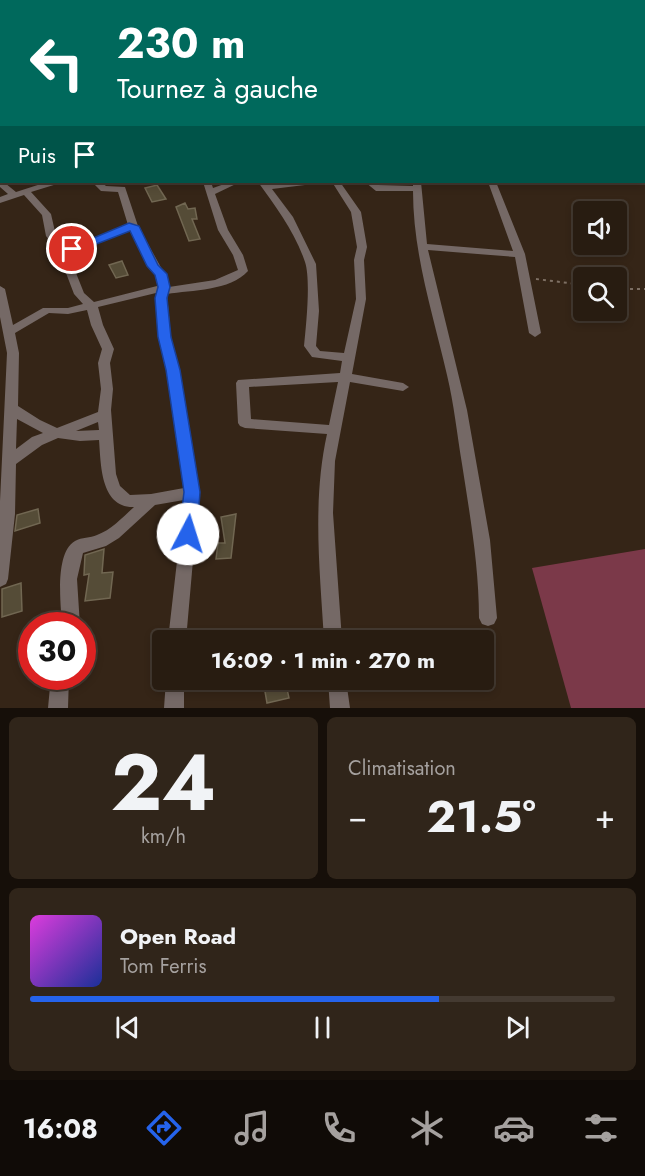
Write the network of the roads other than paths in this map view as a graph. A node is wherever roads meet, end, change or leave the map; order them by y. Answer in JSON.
{"nodes":[{"id":1,"x":2,"y":183,"type":"edge"},
{"id":2,"x":51,"y":183,"type":"edge"},
{"id":3,"x":97,"y":183,"type":"edge"},
{"id":4,"x":208,"y":183,"type":"edge"},
{"id":5,"x":234,"y":183,"type":"edge"},
{"id":6,"x":279,"y":183,"type":"edge"},
{"id":7,"x":337,"y":183,"type":"edge"},
{"id":8,"x":370,"y":183,"type":"edge"},
{"id":9,"x":492,"y":183,"type":"edge"},
{"id":10,"x":264,"y":184,"type":"edge"},
{"id":11,"x":417,"y":185,"type":"edge"},
{"id":12,"x":212,"y":192,"type":"junction"},
{"id":13,"x":20,"y":193,"type":"junction"},
{"id":14,"x":0,"y":200,"type":"edge"},
{"id":15,"x":133,"y":226,"type":"junction"},
{"id":16,"x":423,"y":247,"type":"junction"},
{"id":17,"x":61,"y":249,"type":"junction"},
{"id":18,"x":520,"y":254,"type":"junction"},
{"id":19,"x":0,"y":289,"type":"edge"},
{"id":20,"x":163,"y":290,"type":"junction"},
{"id":21,"x":91,"y":305,"type":"junction"},
{"id":22,"x":10,"y":331,"type":"junction"},
{"id":23,"x":535,"y":333,"type":"dead end"},
{"id":24,"x":349,"y":358,"type":"junction"},
{"id":25,"x":345,"y":377,"type":"junction"},
{"id":26,"x":403,"y":387,"type":"dead end"},
{"id":27,"x":12,"y":409,"type":"junction"},
{"id":28,"x":105,"y":414,"type":"junction"},
{"id":29,"x":333,"y":429,"type":"junction"},
{"id":30,"x":58,"y":433,"type":"junction"},
{"id":31,"x":107,"y":434,"type":"junction"},
{"id":32,"x":10,"y":461,"type":"junction"},
{"id":33,"x":192,"y":492,"type":"junction"},
{"id":34,"x":151,"y":500,"type":"junction"},
{"id":35,"x":0,"y":579,"type":"edge"},
{"id":36,"x":69,"y":612,"type":"edge"},
{"id":37,"x":488,"y":618,"type":"dead end"},
{"id":38,"x":178,"y":630,"type":"edge"},
{"id":39,"x":332,"y":630,"type":"edge"},
{"id":40,"x":59,"y":690,"type":"edge"},
{"id":41,"x":175,"y":690,"type":"edge"},
{"id":42,"x":338,"y":690,"type":"edge"},
{"id":43,"x":58,"y":708,"type":"edge"},
{"id":44,"x":174,"y":708,"type":"edge"},
{"id":45,"x":340,"y":708,"type":"edge"}],
"edges":[{"from":1,"to":13,"type":"street"},
{"from":2,"to":13,"type":"street"},
{"from":3,"to":15,"type":"street"},
{"from":4,"to":12,"type":"street"},
{"from":5,"to":12,"type":"street"},
{"from":6,"to":10,"type":"street"},
{"from":7,"to":24,"type":"street"},
{"from":8,"to":11,"type":"street"},
{"from":9,"to":18,"type":"street"},
{"from":10,"to":24,"type":"street"},
{"from":11,"to":16,"type":"street"},
{"from":12,"to":20,"type":"street"},
{"from":13,"to":14,"type":"street"},
{"from":13,"to":17,"type":"street"},
{"from":15,"to":17,"type":"street"},
{"from":15,"to":20,"type":"street"},
{"from":16,"to":18,"type":"street"},
{"from":16,"to":37,"type":"street"},
{"from":17,"to":21,"type":"street"},
{"from":18,"to":23,"type":"street"},
{"from":19,"to":22,"type":"street"},
{"from":20,"to":21,"type":"street"},
{"from":20,"to":33,"type":"street"},
{"from":21,"to":22,"type":"street"},
{"from":21,"to":28,"type":"street"},
{"from":22,"to":27,"type":"street"},
{"from":24,"to":25,"type":"street"},
{"from":25,"to":26,"type":"street"},
{"from":25,"to":29,"type":"street"},
{"from":25,"to":29,"type":"street"},
{"from":27,"to":30,"type":"street"},
{"from":27,"to":32,"type":"street"},
{"from":28,"to":30,"type":"street"},
{"from":28,"to":31,"type":"street"},
{"from":29,"to":39,"type":"street"},
{"from":30,"to":31,"type":"street"},
{"from":30,"to":32,"type":"street"},
{"from":31,"to":34,"type":"street"},
{"from":32,"to":35,"type":"street"},
{"from":33,"to":34,"type":"street"},
{"from":33,"to":38,"type":"street"},
{"from":34,"to":36,"type":"street"},
{"from":40,"to":43,"type":"street"},
{"from":41,"to":44,"type":"street"},
{"from":42,"to":45,"type":"street"}]}
